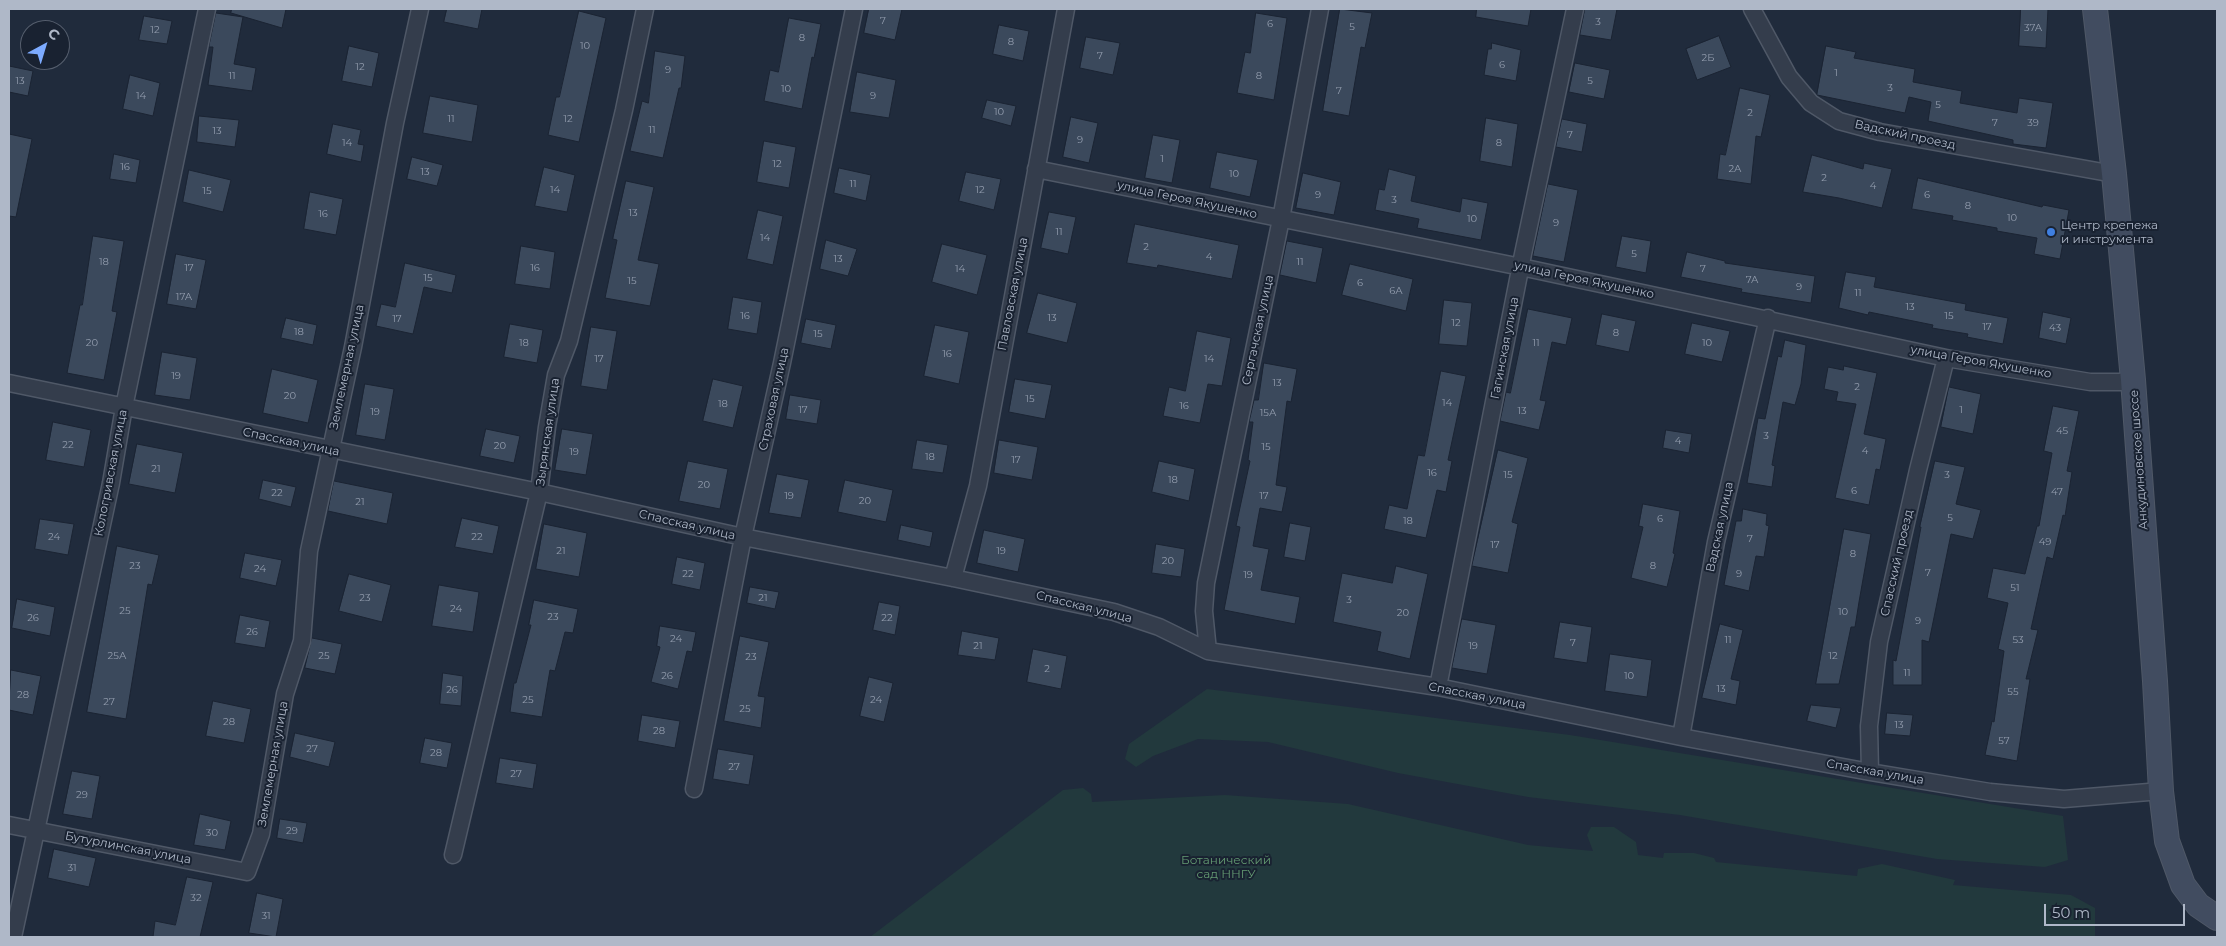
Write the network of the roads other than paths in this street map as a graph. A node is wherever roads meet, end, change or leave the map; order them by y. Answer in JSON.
{"nodes":[{"id":1,"x":207,"y":9,"type":"edge"},
{"id":2,"x":420,"y":9,"type":"edge"},
{"id":3,"x":645,"y":9,"type":"edge"},
{"id":4,"x":854,"y":9,"type":"edge"},
{"id":5,"x":1066,"y":9,"type":"edge"},
{"id":6,"x":1320,"y":9,"type":"edge"},
{"id":7,"x":1575,"y":9,"type":"edge"},
{"id":8,"x":1752,"y":9,"type":"edge"},
{"id":9,"x":2095,"y":9,"type":"edge"},
{"id":10,"x":1036,"y":169,"type":"junction"},
{"id":11,"x":2114,"y":174,"type":"junction"},
{"id":12,"x":1281,"y":219,"type":"junction"},
{"id":13,"x":1521,"y":267,"type":"junction"},
{"id":14,"x":1768,"y":318,"type":"junction"},
{"id":15,"x":1946,"y":358,"type":"junction"},
{"id":16,"x":2133,"y":380,"type":"junction"},
{"id":17,"x":9,"y":383,"type":"edge"},
{"id":18,"x":124,"y":407,"type":"junction"},
{"id":19,"x":329,"y":450,"type":"junction"},
{"id":20,"x":540,"y":492,"type":"junction"},
{"id":21,"x":743,"y":537,"type":"junction"},
{"id":22,"x":953,"y":578,"type":"junction"},
{"id":23,"x":1208,"y":651,"type":"junction"},
{"id":24,"x":1438,"y":687,"type":"junction"},
{"id":25,"x":1681,"y":737,"type":"junction"},
{"id":26,"x":1870,"y":772,"type":"junction"},
{"id":27,"x":694,"y":789,"type":"dead end"},
{"id":28,"x":2161,"y":791,"type":"junction"},
{"id":29,"x":9,"y":825,"type":"edge"},
{"id":30,"x":35,"y":829,"type":"junction"},
{"id":31,"x":453,"y":856,"type":"dead end"},
{"id":32,"x":247,"y":872,"type":"joint"},
{"id":33,"x":2217,"y":918,"type":"edge"},
{"id":34,"x":13,"y":937,"type":"edge"}],
"edges":[{"from":1,"to":18,"type":"street","name":"Кологривская улица"},
{"from":2,"to":19,"type":"street","name":"Землемерная улица"},
{"from":3,"to":20,"type":"street","name":"Зырянская улица"},
{"from":4,"to":21,"type":"street","name":"Страховая улица"},
{"from":5,"to":10,"type":"street","name":"Павловская улица"},
{"from":6,"to":12,"type":"street","name":"Сергачская улица"},
{"from":7,"to":13,"type":"street","name":"Гагинская улица"},
{"from":8,"to":11,"type":"street","name":"Вадский проезд"},
{"from":9,"to":11,"type":"main road","name":"Анкудиновское шоссе"},
{"from":10,"to":12,"type":"street","name":"улица Героя Якушенко"},
{"from":10,"to":22,"type":"street","name":"Павловская улица"},
{"from":11,"to":16,"type":"main road","name":"Анкудиновское шоссе"},
{"from":12,"to":13,"type":"street","name":"улица Героя Якушенко"},
{"from":12,"to":23,"type":"street","name":"Сергачская улица"},
{"from":13,"to":14,"type":"street","name":"улица Героя Якушенко"},
{"from":13,"to":24,"type":"street","name":"Гагинская улица"},
{"from":14,"to":15,"type":"street","name":"улица Героя Якушенко"},
{"from":14,"to":25,"type":"street","name":"Вадская улица"},
{"from":15,"to":16,"type":"street","name":"улица Героя Якушенко"},
{"from":15,"to":26,"type":"street","name":"Спасский проезд"},
{"from":16,"to":28,"type":"main road","name":"Анкудиновское шоссе"},
{"from":17,"to":18,"type":"street","name":"Спасская улица"},
{"from":18,"to":19,"type":"street","name":"Спасская улица"},
{"from":18,"to":30,"type":"street","name":"Кологривская улица"},
{"from":19,"to":20,"type":"street","name":"Спасская улица"},
{"from":19,"to":32,"type":"street","name":"Землемерная улица"},
{"from":20,"to":21,"type":"street","name":"Спасская улица"},
{"from":20,"to":31,"type":"street","name":"Зырянская улица"},
{"from":21,"to":22,"type":"street","name":"Спасская улица"},
{"from":21,"to":27,"type":"street","name":"Страховая улица"},
{"from":22,"to":23,"type":"street","name":"Спасская улица"},
{"from":23,"to":24,"type":"street","name":"Спасская улица"},
{"from":24,"to":25,"type":"street","name":"Спасская улица"},
{"from":25,"to":26,"type":"street","name":"Спасская улица"},
{"from":26,"to":28,"type":"street","name":"Спасская улица"},
{"from":28,"to":33,"type":"main road","name":"Анкудиновское шоссе"},
{"from":29,"to":30,"type":"street","name":"Бутурлинская улица"},
{"from":30,"to":32,"type":"street","name":"Бутурлинская улица"},
{"from":30,"to":34,"type":"street","name":"Кологривская улица"}]}
